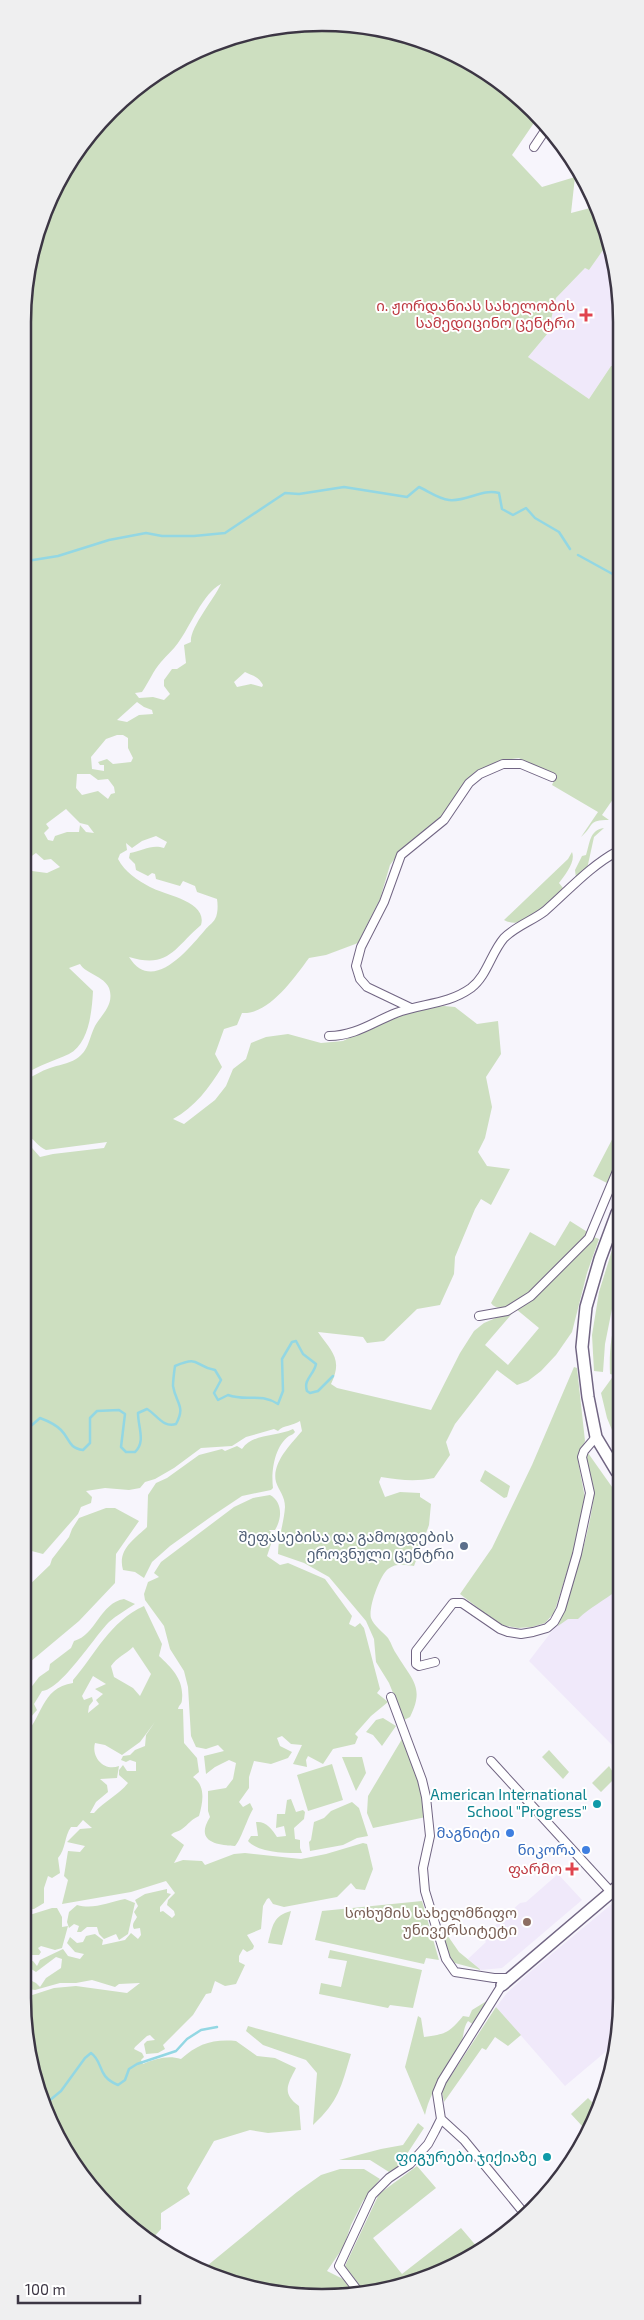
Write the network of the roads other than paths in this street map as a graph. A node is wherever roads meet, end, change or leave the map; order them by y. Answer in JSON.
{"nodes":[{"id":1,"x":543,"y":133,"type":"edge"},
{"id":2,"x":534,"y":147,"type":"dead end"},
{"id":3,"x":552,"y":778,"type":"dead end"},
{"id":4,"x":613,"y":855,"type":"edge"},
{"id":5,"x":411,"y":1008,"type":"junction"},
{"id":6,"x":329,"y":1036,"type":"dead end"},
{"id":7,"x":613,"y":1181,"type":"edge"},
{"id":8,"x":613,"y":1224,"type":"edge"},
{"id":9,"x":479,"y":1316,"type":"dead end"},
{"id":10,"x":596,"y":1437,"type":"junction"},
{"id":11,"x":613,"y":1465,"type":"edge"},
{"id":12,"x":435,"y":1662,"type":"dead end"},
{"id":13,"x":390,"y":1697,"type":"dead end"},
{"id":14,"x":491,"y":1760,"type":"dead end"},
{"id":15,"x":613,"y":1889,"type":"edge"},
{"id":16,"x":613,"y":1891,"type":"edge"},
{"id":17,"x":506,"y":1981,"type":"junction"},
{"id":18,"x":440,"y":2119,"type":"junction"},
{"id":19,"x":522,"y":2210,"type":"edge"},
{"id":20,"x":355,"y":2287,"type":"edge"}],
"edges":[{"from":1,"to":2,"type":"street"},
{"from":3,"to":5,"type":"street"},
{"from":4,"to":5,"type":"street"},
{"from":5,"to":6,"type":"street"},
{"from":7,"to":9,"type":"street"},
{"from":8,"to":10,"type":"street"},
{"from":10,"to":11,"type":"street"},
{"from":10,"to":12,"type":"street"},
{"from":13,"to":17,"type":"street"},
{"from":14,"to":15,"type":"street"},
{"from":16,"to":17,"type":"street"},
{"from":17,"to":18,"type":"street"},
{"from":18,"to":19,"type":"street"},
{"from":18,"to":20,"type":"street"}]}
